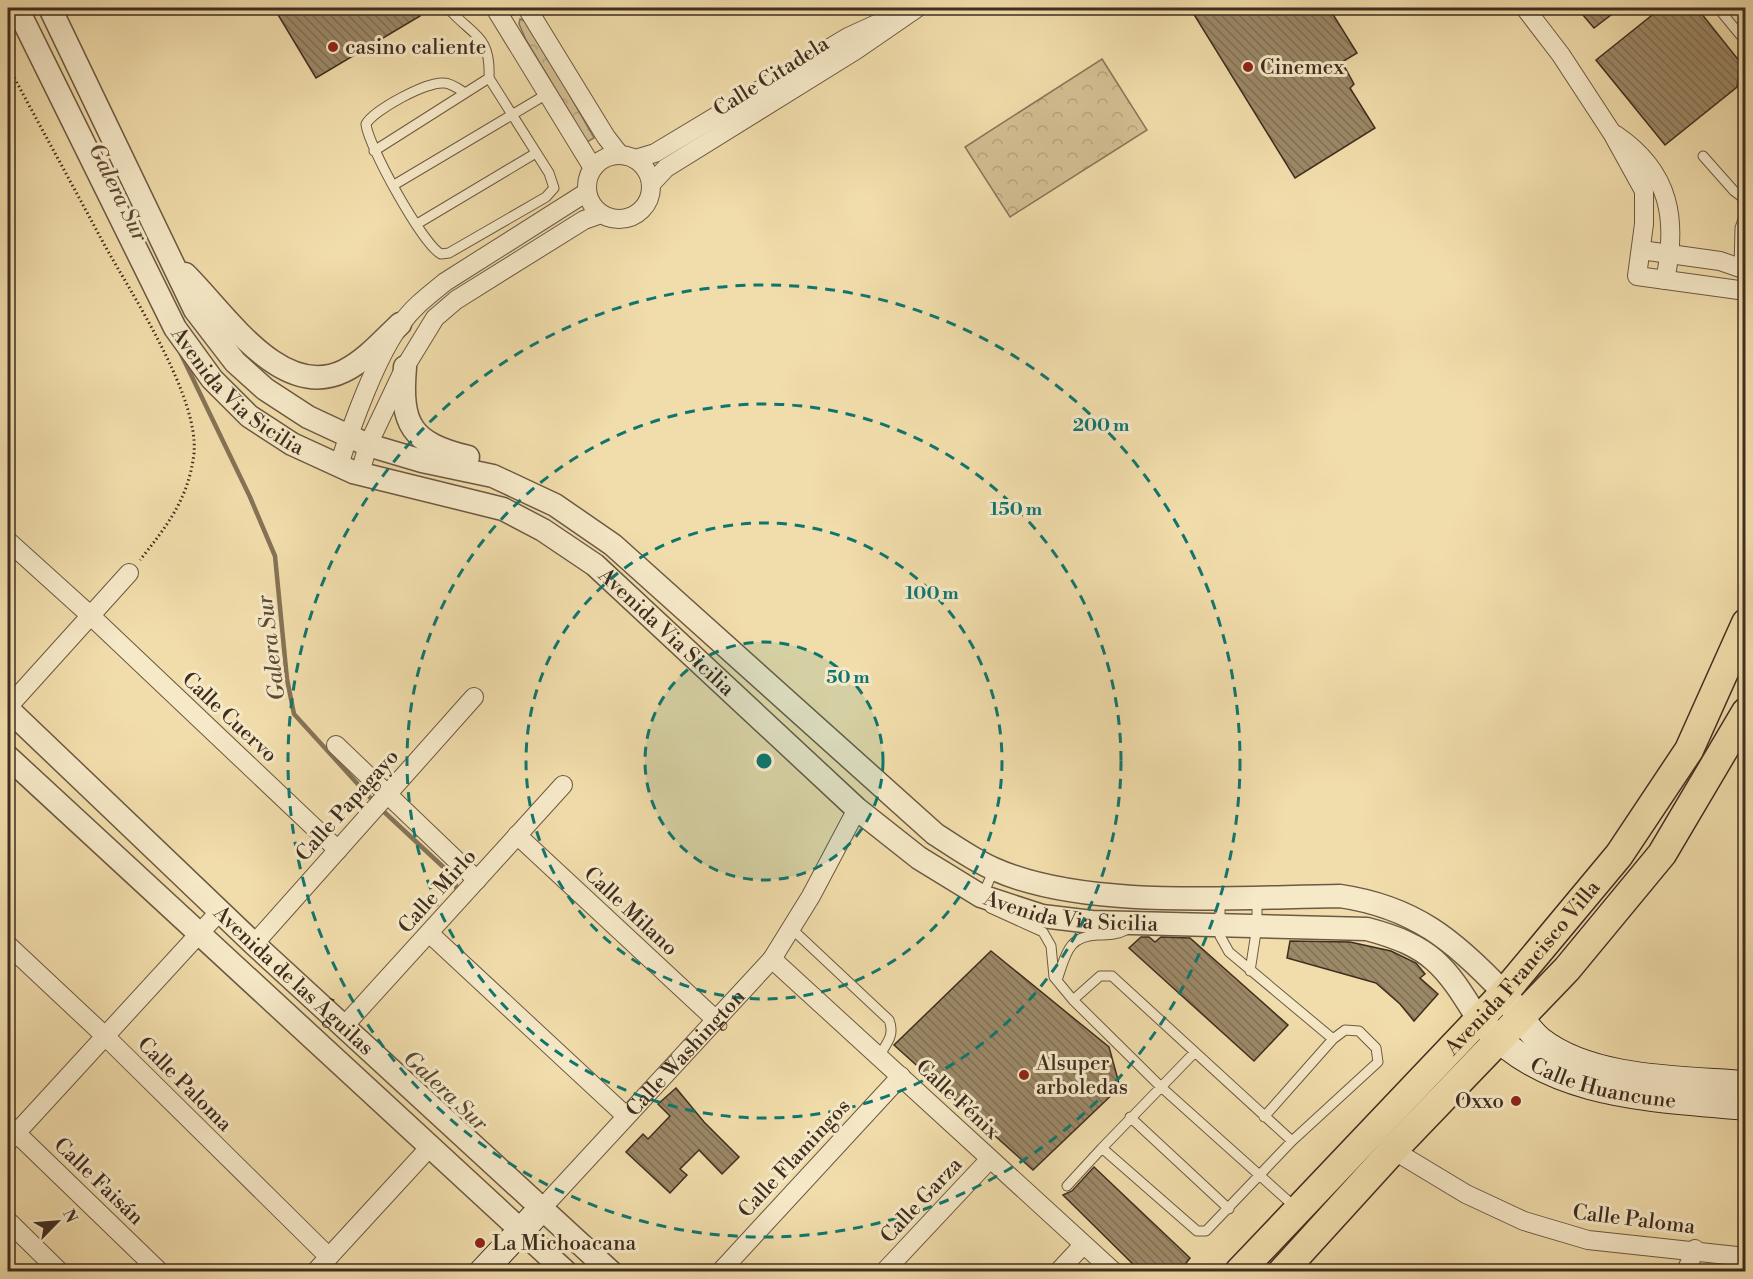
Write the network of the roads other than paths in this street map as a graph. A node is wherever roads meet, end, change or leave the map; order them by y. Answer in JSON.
{"nodes":[{"id":1,"x":17,"y":8,"type":"edge"},
{"id":2,"x":50,"y":8,"type":"edge"},
{"id":3,"x":448,"y":8,"type":"edge"},
{"id":4,"x":495,"y":8,"type":"edge"},
{"id":5,"x":504,"y":8,"type":"edge"},
{"id":6,"x":526,"y":8,"type":"edge"},
{"id":7,"x":912,"y":8,"type":"edge"},
{"id":8,"x":917,"y":8,"type":"edge"},
{"id":9,"x":1525,"y":8,"type":"edge"},
{"id":10,"x":1718,"y":8,"type":"edge"},
{"id":11,"x":1746,"y":42,"type":"edge"},
{"id":12,"x":489,"y":78,"type":"junction"},
{"id":13,"x":465,"y":93,"type":"junction"},
{"id":14,"x":547,"y":94,"type":"junction"},
{"id":15,"x":513,"y":114,"type":"junction"},
{"id":16,"x":1612,"y":133,"type":"junction"},
{"id":17,"x":374,"y":151,"type":"junction"},
{"id":18,"x":536,"y":153,"type":"junction"},
{"id":19,"x":1703,"y":156,"type":"dead end"},
{"id":20,"x":627,"y":157,"type":"junction"},
{"id":21,"x":593,"y":168,"type":"junction"},
{"id":22,"x":651,"y":184,"type":"junction"},
{"id":23,"x":394,"y":185,"type":"junction"},
{"id":24,"x":587,"y":192,"type":"junction"},
{"id":25,"x":1746,"y":200,"type":"edge"},
{"id":26,"x":1746,"y":211,"type":"edge"},
{"id":27,"x":601,"y":214,"type":"junction"},
{"id":28,"x":417,"y":224,"type":"junction"},
{"id":29,"x":1641,"y":250,"type":"junction"},
{"id":30,"x":1670,"y":254,"type":"junction"},
{"id":31,"x":171,"y":261,"type":"junction"},
{"id":32,"x":1742,"y":269,"type":"edge"},
{"id":33,"x":1665,"y":280,"type":"junction"},
{"id":34,"x":1685,"y":283,"type":"junction"},
{"id":35,"x":1746,"y":291,"type":"edge"},
{"id":36,"x":400,"y":324,"type":"junction"},
{"id":37,"x":405,"y":367,"type":"junction"},
{"id":38,"x":358,"y":440,"type":"junction"},
{"id":39,"x":349,"y":469,"type":"junction"},
{"id":40,"x":525,"y":491,"type":"junction"},
{"id":41,"x":8,"y":541,"type":"edge"},
{"id":42,"x":129,"y":573,"type":"road end"},
{"id":43,"x":91,"y":616,"type":"junction"},
{"id":44,"x":1746,"y":623,"type":"edge"},
{"id":45,"x":474,"y":697,"type":"dead end"},
{"id":46,"x":8,"y":708,"type":"edge"},
{"id":47,"x":1746,"y":712,"type":"edge"},
{"id":48,"x":336,"y":745,"type":"dead end"},
{"id":49,"x":8,"y":757,"type":"edge"},
{"id":50,"x":563,"y":785,"type":"dead end"},
{"id":51,"x":387,"y":794,"type":"junction"},
{"id":52,"x":857,"y":809,"type":"junction"},
{"id":53,"x":517,"y":836,"type":"junction"},
{"id":54,"x":338,"y":850,"type":"junction"},
{"id":55,"x":994,"y":869,"type":"junction"},
{"id":56,"x":477,"y":880,"type":"junction"},
{"id":57,"x":981,"y":896,"type":"junction"},
{"id":58,"x":1220,"y":897,"type":"junction"},
{"id":59,"x":1257,"y":897,"type":"junction"},
{"id":60,"x":220,"y":911,"type":"junction"},
{"id":61,"x":1219,"y":924,"type":"junction"},
{"id":62,"x":1138,"y":925,"type":"junction"},
{"id":63,"x":1257,"y":926,"type":"junction"},
{"id":64,"x":792,"y":929,"type":"junction"},
{"id":65,"x":201,"y":932,"type":"junction"},
{"id":66,"x":429,"y":933,"type":"junction"},
{"id":67,"x":254,"y":944,"type":"junction"},
{"id":68,"x":8,"y":945,"type":"edge"},
{"id":69,"x":772,"y":959,"type":"junction"},
{"id":70,"x":1250,"y":971,"type":"junction"},
{"id":71,"x":1057,"y":980,"type":"junction"},
{"id":72,"x":1504,"y":993,"type":"junction"},
{"id":73,"x":1072,"y":1000,"type":"junction"},
{"id":74,"x":715,"y":1019,"type":"junction"},
{"id":75,"x":1478,"y":1019,"type":"junction"},
{"id":76,"x":1521,"y":1019,"type":"junction"},
{"id":77,"x":344,"y":1026,"type":"junction"},
{"id":78,"x":105,"y":1036,"type":"junction"},
{"id":79,"x":1333,"y":1039,"type":"junction"},
{"id":80,"x":1498,"y":1041,"type":"junction"},
{"id":81,"x":1195,"y":1052,"type":"junction"},
{"id":82,"x":879,"y":1056,"type":"junction"},
{"id":83,"x":901,"y":1076,"type":"junction"},
{"id":84,"x":1746,"y":1084,"type":"edge"},
{"id":85,"x":1161,"y":1086,"type":"junction"},
{"id":86,"x":1746,"y":1107,"type":"edge"},
{"id":87,"x":626,"y":1116,"type":"junction"},
{"id":88,"x":1130,"y":1116,"type":"junction"},
{"id":89,"x":1264,"y":1117,"type":"junction"},
{"id":90,"x":10,"y":1133,"type":"edge"},
{"id":91,"x":1292,"y":1142,"type":"junction"},
{"id":92,"x":429,"y":1148,"type":"junction"},
{"id":93,"x":1102,"y":1148,"type":"junction"},
{"id":94,"x":1393,"y":1150,"type":"junction"},
{"id":95,"x":990,"y":1159,"type":"junction"},
{"id":96,"x":1260,"y":1176,"type":"junction"},
{"id":97,"x":1067,"y":1186,"type":"dead end"},
{"id":98,"x":543,"y":1207,"type":"junction"},
{"id":99,"x":1229,"y":1209,"type":"junction"},
{"id":100,"x":1298,"y":1210,"type":"junction"},
{"id":101,"x":9,"y":1227,"type":"edge"},
{"id":102,"x":521,"y":1230,"type":"junction"},
{"id":103,"x":1083,"y":1245,"type":"junction"},
{"id":104,"x":1695,"y":1249,"type":"junction"},
{"id":105,"x":329,"y":1257,"type":"junction"},
{"id":106,"x":1746,"y":1257,"type":"edge"},
{"id":107,"x":1295,"y":1267,"type":"edge"},
{"id":108,"x":60,"y":1272,"type":"edge"},
{"id":109,"x":160,"y":1272,"type":"edge"},
{"id":110,"x":315,"y":1272,"type":"edge"},
{"id":111,"x":483,"y":1272,"type":"edge"},
{"id":112,"x":566,"y":1272,"type":"edge"},
{"id":113,"x":611,"y":1272,"type":"edge"},
{"id":114,"x":720,"y":1272,"type":"edge"},
{"id":115,"x":884,"y":1272,"type":"edge"},
{"id":116,"x":1058,"y":1272,"type":"edge"},
{"id":117,"x":1114,"y":1272,"type":"edge"},
{"id":118,"x":1239,"y":1272,"type":"edge"},
{"id":119,"x":1686,"y":1272,"type":"edge"}],
"edges":[{"from":1,"to":39,"type":"street","name":"Avenida Via Sicilia"},
{"from":2,"to":31,"type":"street","name":"Avenida Via Sicilia"},
{"from":3,"to":12,"type":"lane"},
{"from":4,"to":14,"type":"street"},
{"from":5,"to":6,"type":"lane"},
{"from":6,"to":20,"type":"street"},
{"from":7,"to":20,"type":"street","name":"Calle Citadela"},
{"from":8,"to":22,"type":"street","name":"Calle Citadela"},
{"from":9,"to":16,"type":"street"},
{"from":10,"to":11,"type":"lane"},
{"from":12,"to":13,"type":"lane"},
{"from":12,"to":15,"type":"lane"},
{"from":13,"to":17,"type":"lane"},
{"from":13,"to":17,"type":"lane"},
{"from":14,"to":15,"type":"lane"},
{"from":14,"to":21,"type":"street"},
{"from":15,"to":18,"type":"lane"},
{"from":15,"to":23,"type":"lane"},
{"from":16,"to":29,"type":"street"},
{"from":16,"to":30,"type":"street"},
{"from":17,"to":23,"type":"lane"},
{"from":18,"to":28,"type":"lane"},
{"from":18,"to":28,"type":"lane"},
{"from":19,"to":25,"type":"lane"},
{"from":20,"to":21,"type":"street"},
{"from":20,"to":22,"type":"street"},
{"from":21,"to":24,"type":"street"},
{"from":22,"to":27,"type":"street"},
{"from":23,"to":28,"type":"lane"},
{"from":24,"to":27,"type":"street"},
{"from":24,"to":36,"type":"street"},
{"from":26,"to":32,"type":"lane"},
{"from":27,"to":37,"type":"street"},
{"from":29,"to":30,"type":"street"},
{"from":29,"to":33,"type":"street"},
{"from":30,"to":32,"type":"street"},
{"from":30,"to":33,"type":"street"},
{"from":31,"to":36,"type":"street"},
{"from":31,"to":38,"type":"street","name":"Avenida Via Sicilia"},
{"from":32,"to":34,"type":"street"},
{"from":33,"to":34,"type":"street"},
{"from":34,"to":35,"type":"street"},
{"from":36,"to":38,"type":"street"},
{"from":37,"to":38,"type":"street"},
{"from":37,"to":40,"type":"street"},
{"from":38,"to":39,"type":"street"},
{"from":38,"to":40,"type":"street","name":"Avenida Via Sicilia"},
{"from":39,"to":52,"type":"street","name":"Avenida Via Sicilia"},
{"from":40,"to":55,"type":"street","name":"Avenida Via Sicilia"},
{"from":41,"to":43,"type":"street","name":"Calle Cuervo"},
{"from":42,"to":43,"type":"street"},
{"from":43,"to":46,"type":"street"},
{"from":43,"to":54,"type":"street","name":"Calle Cuervo"},
{"from":44,"to":72,"type":"main road","name":"Avenida Francisco Villa"},
{"from":45,"to":51,"type":"street","name":"Calle Papagayo"},
{"from":46,"to":60,"type":"street","name":"Avenida de las Águilas"},
{"from":47,"to":76,"type":"main road","name":"Avenida Francisco Villa"},
{"from":48,"to":51,"type":"street"},
{"from":49,"to":65,"type":"street","name":"Avenida de las Águilas"},
{"from":50,"to":53,"type":"street","name":"Calle Mirlo"},
{"from":51,"to":54,"type":"street","name":"Calle Papagayo"},
{"from":51,"to":56,"type":"street"},
{"from":52,"to":57,"type":"street","name":"Avenida Via Sicilia"},
{"from":52,"to":64,"type":"street","name":"Calle Washington"},
{"from":53,"to":56,"type":"street","name":"Calle Mirlo"},
{"from":53,"to":74,"type":"street","name":"Calle Milano"},
{"from":54,"to":67,"type":"street","name":"Calle Papagayo"},
{"from":55,"to":57,"type":"lane"},
{"from":55,"to":58,"type":"street","name":"Avenida Via Sicilia"},
{"from":56,"to":66,"type":"street","name":"Calle Mirlo"},
{"from":57,"to":62,"type":"street","name":"Avenida Via Sicilia"},
{"from":57,"to":71,"type":"lane"},
{"from":58,"to":59,"type":"street","name":"Avenida Via Sicilia"},
{"from":58,"to":61,"type":"lane"},
{"from":59,"to":63,"type":"lane"},
{"from":59,"to":72,"type":"street","name":"Avenida Via Sicilia"},
{"from":60,"to":65,"type":"street"},
{"from":60,"to":67,"type":"street","name":"Avenida de las Águilas"},
{"from":61,"to":62,"type":"street","name":"Avenida Via Sicilia"},
{"from":61,"to":63,"type":"street","name":"Avenida Via Sicilia"},
{"from":61,"to":70,"type":"lane"},
{"from":62,"to":71,"type":"lane"},
{"from":63,"to":70,"type":"lane"},
{"from":63,"to":75,"type":"street","name":"Avenida Via Sicilia"},
{"from":64,"to":69,"type":"street","name":"Calle Washington"},
{"from":64,"to":82,"type":"lane"},
{"from":65,"to":78,"type":"street"},
{"from":65,"to":92,"type":"street","name":"Avenida de las Águilas"},
{"from":66,"to":77,"type":"street","name":"Calle Mirlo"},
{"from":66,"to":87,"type":"street"},
{"from":67,"to":77,"type":"street","name":"Avenida de las Águilas"},
{"from":68,"to":78,"type":"street","name":"Calle Paloma"},
{"from":69,"to":74,"type":"street","name":"Calle Washington"},
{"from":69,"to":82,"type":"street","name":"Calle Fénix"},
{"from":70,"to":79,"type":"lane"},
{"from":71,"to":73,"type":"lane"},
{"from":72,"to":75,"type":"main road","name":"Avenida Francisco Villa"},
{"from":72,"to":76,"type":"main road","name":"Calle Huancune"},
{"from":73,"to":81,"type":"lane"},
{"from":73,"to":85,"type":"lane"},
{"from":74,"to":87,"type":"street","name":"Calle Washington"},
{"from":75,"to":80,"type":"main road","name":"Calle Huancune"},
{"from":75,"to":100,"type":"main road","name":"Avenida Francisco Villa"},
{"from":76,"to":80,"type":"main road","name":"Avenida Francisco Villa"},
{"from":76,"to":84,"type":"main road","name":"Calle Huancune"},
{"from":77,"to":98,"type":"street","name":"Avenida de las Águilas"},
{"from":78,"to":90,"type":"street"},
{"from":78,"to":105,"type":"street","name":"Calle Paloma"},
{"from":79,"to":89,"type":"lane"},
{"from":79,"to":91,"type":"lane"},
{"from":80,"to":86,"type":"main road","name":"Calle Huancune"},
{"from":80,"to":94,"type":"main road","name":"Avenida Francisco Villa"},
{"from":81,"to":85,"type":"lane"},
{"from":81,"to":89,"type":"lane"},
{"from":82,"to":83,"type":"street","name":"Calle Fénix"},
{"from":83,"to":95,"type":"street","name":"Calle Fénix"},
{"from":83,"to":114,"type":"street","name":"Calle Flamingos"},
{"from":85,"to":88,"type":"lane"},
{"from":85,"to":96,"type":"lane"},
{"from":87,"to":98,"type":"street","name":"Calle Washington"},
{"from":88,"to":93,"type":"lane"},
{"from":88,"to":99,"type":"lane"},
{"from":89,"to":91,"type":"lane"},
{"from":90,"to":109,"type":"street","name":"Calle Faisán"},
{"from":91,"to":96,"type":"lane"},
{"from":92,"to":102,"type":"street","name":"Avenida de las Águilas"},
{"from":92,"to":105,"type":"street"},
{"from":93,"to":97,"type":"lane"},
{"from":93,"to":99,"type":"lane"},
{"from":94,"to":104,"type":"street","name":"Calle Paloma"},
{"from":94,"to":107,"type":"main road","name":"Avenida Francisco Villa"},
{"from":95,"to":103,"type":"street","name":"Calle Fénix"},
{"from":95,"to":115,"type":"street","name":"Calle Garza"},
{"from":96,"to":99,"type":"lane"},
{"from":96,"to":100,"type":"lane"},
{"from":98,"to":102,"type":"main road","name":"Calle Washington"},
{"from":98,"to":113,"type":"street","name":"Avenida de las Águilas"},
{"from":100,"to":107,"type":"main road"},
{"from":100,"to":118,"type":"main road","name":"Avenida Francisco Villa"},
{"from":101,"to":108,"type":"street"},
{"from":102,"to":111,"type":"main road","name":"Calle Washington"},
{"from":102,"to":112,"type":"street","name":"Avenida de las Águilas"},
{"from":103,"to":116,"type":"street"},
{"from":103,"to":117,"type":"street","name":"Calle Fénix"},
{"from":104,"to":106,"type":"street","name":"Calle Paloma"},
{"from":104,"to":119,"type":"street"},
{"from":105,"to":110,"type":"street"}]}
